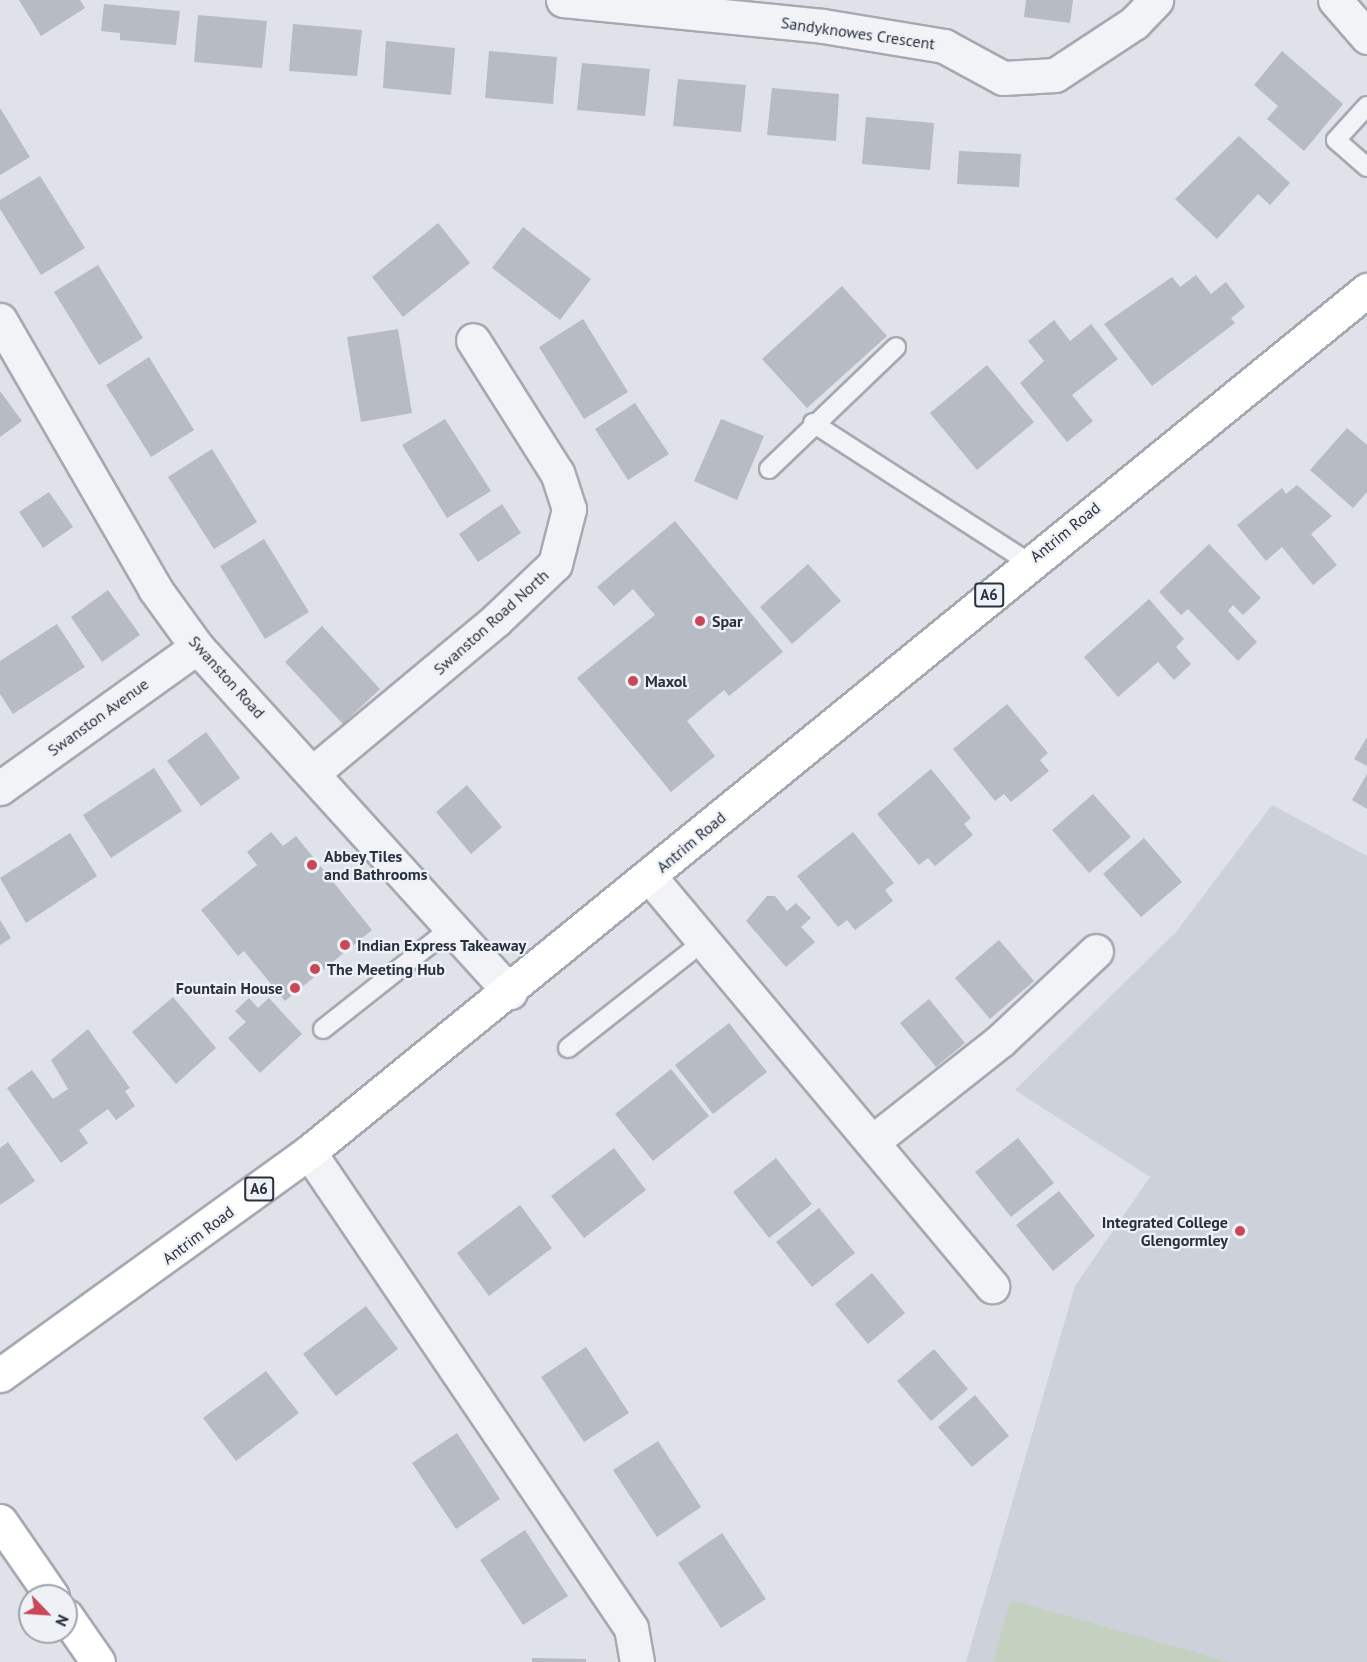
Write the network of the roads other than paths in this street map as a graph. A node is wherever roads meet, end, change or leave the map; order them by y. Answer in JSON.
{"nodes":[{"id":1,"x":563,"y":0,"type":"edge"},
{"id":2,"x":1156,"y":0,"type":"edge"},
{"id":3,"x":1335,"y":0,"type":"edge"},
{"id":4,"x":1367,"y":37,"type":"edge"},
{"id":5,"x":1367,"y":106,"type":"edge"},
{"id":6,"x":1367,"y":167,"type":"edge"},
{"id":7,"x":1367,"y":290,"type":"edge"},
{"id":8,"x":0,"y":320,"type":"edge"},
{"id":9,"x":473,"y":340,"type":"dead end"},
{"id":10,"x":896,"y":347,"type":"dead end"},
{"id":11,"x":813,"y":423,"type":"junction"},
{"id":12,"x":769,"y":469,"type":"dead end"},
{"id":13,"x":1028,"y":562,"type":"junction"},
{"id":14,"x":197,"y":647,"type":"junction"},
{"id":15,"x":315,"y":771,"type":"junction"},
{"id":16,"x":0,"y":788,"type":"edge"},
{"id":17,"x":649,"y":876,"type":"junction"},
{"id":18,"x":452,"y":927,"type":"junction"},
{"id":19,"x":704,"y":941,"type":"junction"},
{"id":20,"x":1096,"y":951,"type":"dead end"},
{"id":21,"x":510,"y":992,"type":"junction"},
{"id":22,"x":323,"y":1029,"type":"dead end"},
{"id":23,"x":568,"y":1048,"type":"dead end"},
{"id":24,"x":872,"y":1142,"type":"junction"},
{"id":25,"x":309,"y":1152,"type":"junction"},
{"id":26,"x":992,"y":1286,"type":"dead end"},
{"id":27,"x":0,"y":1375,"type":"edge"},
{"id":28,"x":0,"y":1521,"type":"edge"},
{"id":29,"x":0,"y":1551,"type":"edge"},
{"id":30,"x":41,"y":1584,"type":"edge"},
{"id":31,"x":44,"y":1584,"type":"edge"},
{"id":32,"x":78,"y":1633,"type":"edge"},
{"id":33,"x":98,"y":1662,"type":"edge"},
{"id":34,"x":637,"y":1662,"type":"edge"}],
"edges":[{"from":1,"to":2,"type":"street","name":"Sandyknowes Crescent"},
{"from":3,"to":4,"type":"street"},
{"from":5,"to":6,"type":"lane"},
{"from":7,"to":13,"type":"main road","name":"Antrim Road","number":"A6"},
{"from":8,"to":14,"type":"street","name":"Swanston Road"},
{"from":9,"to":15,"type":"street","name":"Swanston Road North"},
{"from":10,"to":11,"type":"lane"},
{"from":11,"to":12,"type":"lane"},
{"from":11,"to":13,"type":"lane"},
{"from":13,"to":17,"type":"main road","name":"Antrim Road","number":"A6"},
{"from":14,"to":15,"type":"street","name":"Swanston Road"},
{"from":14,"to":16,"type":"street","name":"Swanston Avenue"},
{"from":15,"to":18,"type":"street","name":"Swanston Road"},
{"from":17,"to":19,"type":"street"},
{"from":17,"to":21,"type":"main road","name":"Antrim Road","number":"A6"},
{"from":18,"to":21,"type":"street","name":"Swanston Road"},
{"from":18,"to":22,"type":"lane"},
{"from":19,"to":23,"type":"lane"},
{"from":19,"to":24,"type":"street"},
{"from":20,"to":24,"type":"street"},
{"from":21,"to":25,"type":"main road","name":"Antrim Road","number":"A6"},
{"from":24,"to":26,"type":"street"},
{"from":25,"to":27,"type":"main road","name":"Antrim Road","number":"A6"},
{"from":25,"to":34,"type":"street"},
{"from":28,"to":31,"type":"main road"},
{"from":29,"to":30,"type":"main road"},
{"from":32,"to":33,"type":"main road"}]}
